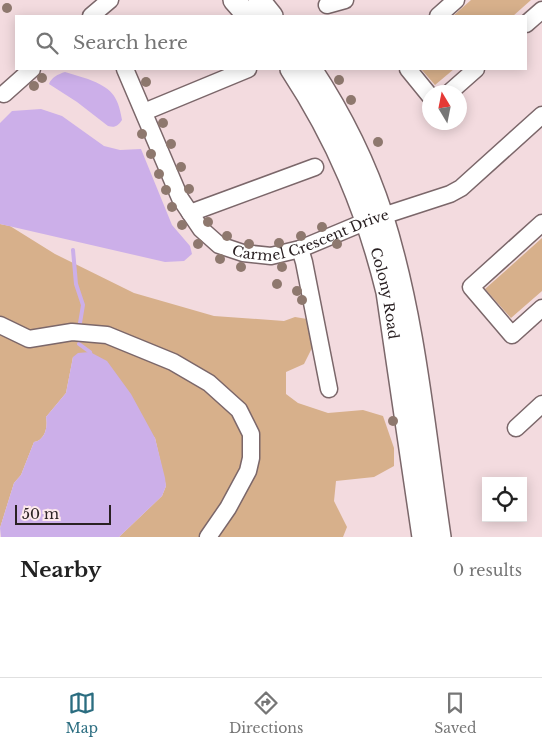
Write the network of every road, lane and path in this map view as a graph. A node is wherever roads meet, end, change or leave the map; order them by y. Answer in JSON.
{"nodes":[{"id":1,"x":234,"y":0,"type":"edge"},
{"id":2,"x":259,"y":0,"type":"edge"},
{"id":3,"x":345,"y":0,"type":"edge"},
{"id":4,"x":456,"y":0,"type":"edge"},
{"id":5,"x":327,"y":5,"type":"dead end"},
{"id":6,"x":542,"y":10,"type":"edge"},
{"id":7,"x":247,"y":15,"type":"edge"},
{"id":8,"x":271,"y":15,"type":"edge"},
{"id":9,"x":439,"y":15,"type":"edge"},
{"id":10,"x":527,"y":23,"type":"edge"},
{"id":11,"x":31,"y":70,"type":"edge"},
{"id":12,"x":125,"y":70,"type":"edge"},
{"id":13,"x":246,"y":70,"type":"edge"},
{"id":14,"x":292,"y":70,"type":"edge"},
{"id":15,"x":312,"y":70,"type":"edge"},
{"id":16,"x":409,"y":70,"type":"edge"},
{"id":17,"x":475,"y":70,"type":"edge"},
{"id":18,"x":458,"y":85,"type":"edge"},
{"id":19,"x":422,"y":86,"type":"edge"},
{"id":20,"x":4,"y":94,"type":"dead end"},
{"id":21,"x":144,"y":112,"type":"junction"},
{"id":22,"x":542,"y":115,"type":"edge"},
{"id":23,"x":315,"y":167,"type":"dead end"},
{"id":24,"x":190,"y":213,"type":"junction"},
{"id":25,"x":375,"y":219,"type":"junction"},
{"id":26,"x":542,"y":223,"type":"edge"},
{"id":27,"x":300,"y":249,"type":"junction"},
{"id":28,"x":542,"y":308,"type":"edge"},
{"id":29,"x":0,"y":325,"type":"edge"},
{"id":30,"x":329,"y":390,"type":"dead end"},
{"id":31,"x":542,"y":404,"type":"edge"},
{"id":32,"x":516,"y":428,"type":"dead end"},
{"id":33,"x":208,"y":537,"type":"edge"},
{"id":34,"x":422,"y":537,"type":"edge"},
{"id":35,"x":440,"y":537,"type":"edge"}],
"edges":[{"from":1,"to":7,"type":"main road"},
{"from":2,"to":8,"type":"main road"},
{"from":3,"to":5,"type":"street"},
{"from":4,"to":9,"type":"street"},
{"from":6,"to":10,"type":"street"},
{"from":11,"to":20,"type":"street"},
{"from":12,"to":21,"type":"street","name":"Carmel Crescent Drive"},
{"from":13,"to":21,"type":"street"},
{"from":14,"to":25,"type":"main road","name":"Colony Road"},
{"from":15,"to":25,"type":"main road","name":"Colony Road"},
{"from":16,"to":19,"type":"street"},
{"from":17,"to":18,"type":"street"},
{"from":21,"to":24,"type":"street","name":"Carmel Crescent Drive"},
{"from":22,"to":25,"type":"street","name":"Carmel Crescent Drive"},
{"from":23,"to":24,"type":"street"},
{"from":24,"to":27,"type":"street","name":"Carmel Crescent Drive"},
{"from":25,"to":27,"type":"street","name":"Carmel Crescent Drive"},
{"from":25,"to":34,"type":"main road","name":"Colony Road"},
{"from":25,"to":35,"type":"main road","name":"Colony Road"},
{"from":26,"to":28,"type":"street"},
{"from":27,"to":30,"type":"street"},
{"from":29,"to":33,"type":"street"},
{"from":31,"to":32,"type":"street"}]}
